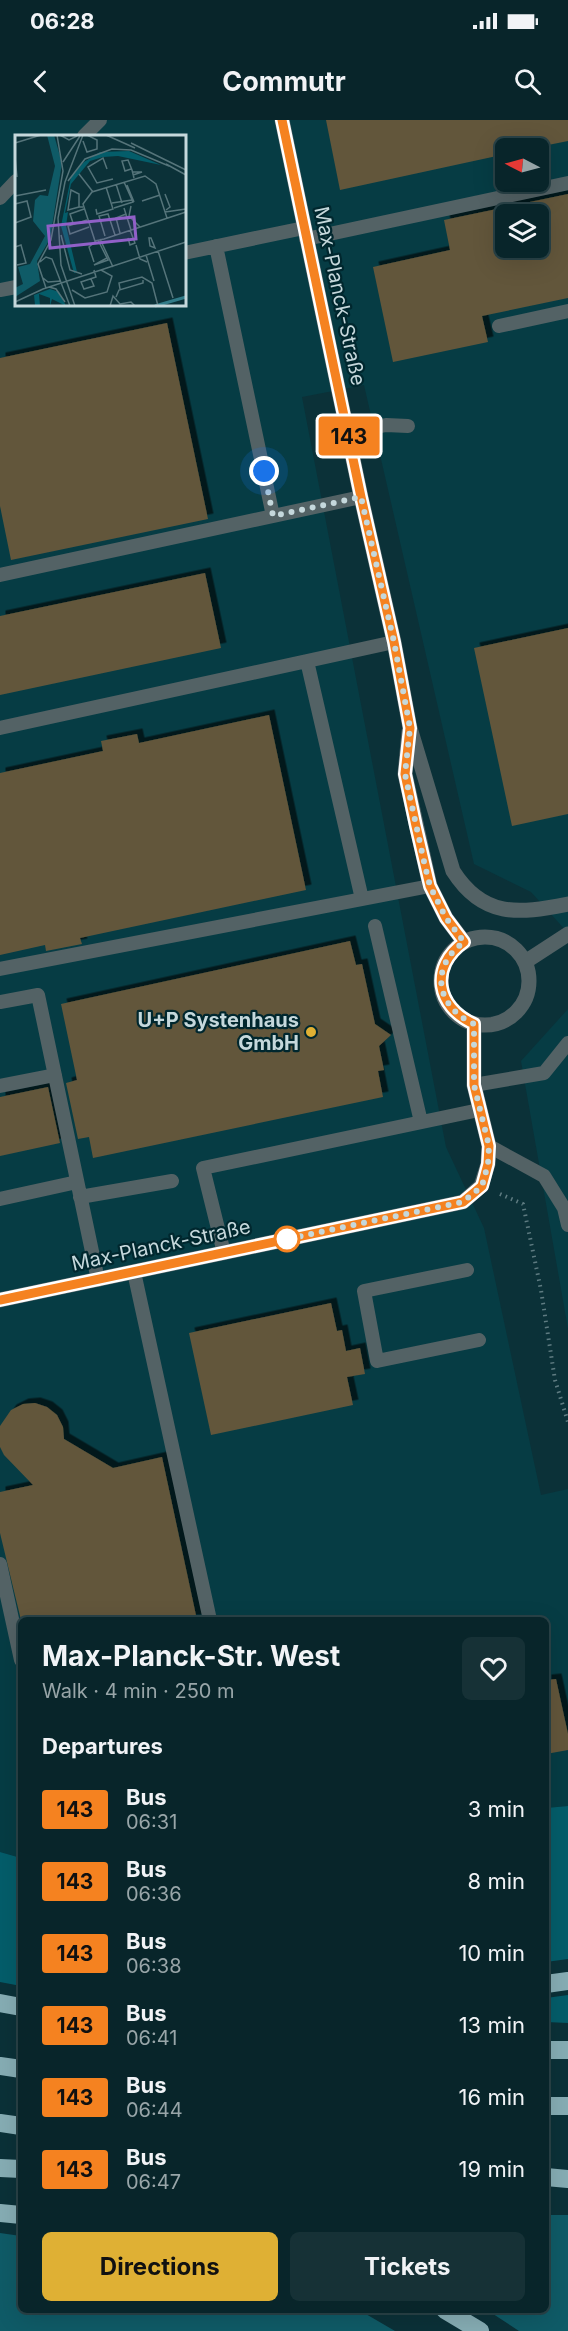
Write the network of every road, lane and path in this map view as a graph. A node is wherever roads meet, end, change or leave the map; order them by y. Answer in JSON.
{"nodes":[{"id":1,"x":100,"y":120,"type":"edge"},
{"id":2,"x":282,"y":120,"type":"edge"},
{"id":3,"x":85,"y":135,"type":"edge"},
{"id":4,"x":15,"y":182,"type":"edge"},
{"id":5,"x":568,"y":183,"type":"edge"},
{"id":6,"x":0,"y":198,"type":"edge"},
{"id":7,"x":305,"y":234,"type":"junction"},
{"id":8,"x":216,"y":246,"type":"junction"},
{"id":9,"x":186,"y":253,"type":"edge"},
{"id":10,"x":15,"y":287,"type":"edge"},
{"id":11,"x":0,"y":290,"type":"edge"},
{"id":12,"x":568,"y":311,"type":"edge"},
{"id":13,"x":499,"y":326,"type":"dead end"},
{"id":14,"x":408,"y":426,"type":"dead end"},
{"id":15,"x":348,"y":433,"type":"junction"},
{"id":16,"x":361,"y":497,"type":"junction"},
{"id":17,"x":273,"y":516,"type":"junction"},
{"id":18,"x":0,"y":575,"type":"edge"},
{"id":19,"x":394,"y":642,"type":"junction"},
{"id":20,"x":307,"y":661,"type":"junction"},
{"id":21,"x":0,"y":728,"type":"edge"},
{"id":22,"x":410,"y":728,"type":"junction"},
{"id":23,"x":430,"y":886,"type":"junction"},
{"id":24,"x":362,"y":899,"type":"junction"},
{"id":25,"x":568,"y":904,"type":"edge"},
{"id":26,"x":375,"y":926,"type":"dead end"},
{"id":27,"x":568,"y":934,"type":"edge"},
{"id":28,"x":464,"y":942,"type":"junction"},
{"id":29,"x":525,"y":962,"type":"junction"},
{"id":30,"x":0,"y":969,"type":"edge"},
{"id":31,"x":0,"y":1002,"type":"edge"},
{"id":32,"x":474,"y":1024,"type":"junction"},
{"id":33,"x":568,"y":1043,"type":"edge"},
{"id":34,"x":55,"y":1075,"type":"junction"},
{"id":35,"x":474,"y":1085,"type":"junction"},
{"id":36,"x":0,"y":1086,"type":"edge"},
{"id":37,"x":479,"y":1110,"type":"junction"},
{"id":38,"x":421,"y":1122,"type":"junction"},
{"id":39,"x":489,"y":1146,"type":"junction"},
{"id":40,"x":172,"y":1181,"type":"dead end"},
{"id":41,"x":77,"y":1182,"type":"junction"},
{"id":42,"x":482,"y":1186,"type":"junction"},
{"id":43,"x":80,"y":1197,"type":"junction"},
{"id":44,"x":0,"y":1199,"type":"edge"},
{"id":45,"x":568,"y":1225,"type":"edge"},
{"id":46,"x":224,"y":1253,"type":"junction"},
{"id":47,"x":467,"y":1270,"type":"dead end"},
{"id":48,"x":134,"y":1272,"type":"junction"},
{"id":49,"x":98,"y":1280,"type":"junction"},
{"id":50,"x":0,"y":1300,"type":"edge"},
{"id":51,"x":479,"y":1340,"type":"dead end"},
{"id":52,"x":568,"y":1422,"type":"edge"},
{"id":53,"x":0,"y":1564,"type":"edge"},
{"id":54,"x":209,"y":1617,"type":"edge"},
{"id":55,"x":18,"y":1646,"type":"edge"},
{"id":56,"x":568,"y":1981,"type":"edge"},
{"id":57,"x":549,"y":1984,"type":"edge"},
{"id":58,"x":0,"y":2003,"type":"edge"},
{"id":59,"x":18,"y":2006,"type":"edge"},
{"id":60,"x":549,"y":2050,"type":"edge"},
{"id":61,"x":568,"y":2050,"type":"edge"},
{"id":62,"x":0,"y":2066,"type":"edge"},
{"id":63,"x":18,"y":2069,"type":"edge"},
{"id":64,"x":549,"y":2106,"type":"edge"},
{"id":65,"x":568,"y":2106,"type":"edge"},
{"id":66,"x":0,"y":2123,"type":"edge"},
{"id":67,"x":18,"y":2126,"type":"edge"},
{"id":68,"x":0,"y":2168,"type":"edge"},
{"id":69,"x":18,"y":2169,"type":"edge"},
{"id":70,"x":549,"y":2179,"type":"edge"},
{"id":71,"x":568,"y":2180,"type":"edge"},
{"id":72,"x":0,"y":2213,"type":"edge"},
{"id":73,"x":18,"y":2215,"type":"edge"},
{"id":74,"x":451,"y":2313,"type":"edge"},
{"id":75,"x":480,"y":2331,"type":"edge"}],
"edges":[{"from":1,"to":3,"type":"lane"},
{"from":2,"to":7,"type":"street","name":"Max-Planck-Straße"},
{"from":4,"to":6,"type":"lane"},
{"from":5,"to":7,"type":"lane"},
{"from":7,"to":8,"type":"lane"},
{"from":7,"to":15,"type":"street","name":"Max-Planck-Straße"},
{"from":8,"to":9,"type":"lane"},
{"from":8,"to":17,"type":"lane"},
{"from":10,"to":11,"type":"lane"},
{"from":12,"to":13,"type":"lane"},
{"from":14,"to":15,"type":"lane"},
{"from":15,"to":16,"type":"street","name":"Max-Planck-Straße"},
{"from":16,"to":17,"type":"lane"},
{"from":16,"to":19,"type":"street","name":"Max-Planck-Straße"},
{"from":17,"to":18,"type":"lane"},
{"from":19,"to":20,"type":"lane"},
{"from":19,"to":22,"type":"street","name":"Max-Planck-Straße"},
{"from":20,"to":21,"type":"lane"},
{"from":20,"to":24,"type":"lane"},
{"from":22,"to":23,"type":"street","name":"Max-Planck-Straße"},
{"from":22,"to":25,"type":"street","name":"Max-Planck-Straße"},
{"from":23,"to":24,"type":"lane"},
{"from":23,"to":28,"type":"street","name":"Max-Planck-Straße"},
{"from":24,"to":30,"type":"lane"},
{"from":26,"to":38,"type":"lane"},
{"from":27,"to":29,"type":"street"},
{"from":28,"to":29,"type":"street"},
{"from":28,"to":32,"type":"street"},
{"from":29,"to":32,"type":"street"},
{"from":31,"to":34,"type":"lane"},
{"from":32,"to":35,"type":"street"},
{"from":33,"to":35,"type":"lane"},
{"from":34,"to":36,"type":"lane"},
{"from":34,"to":41,"type":"lane"},
{"from":35,"to":37,"type":"street"},
{"from":37,"to":38,"type":"lane"},
{"from":37,"to":39,"type":"street"},
{"from":38,"to":46,"type":"lane"},
{"from":39,"to":42,"type":"street"},
{"from":39,"to":45,"type":"lane"},
{"from":40,"to":43,"type":"lane"},
{"from":41,"to":43,"type":"lane"},
{"from":41,"to":44,"type":"lane"},
{"from":42,"to":46,"type":"street","name":"Max-Planck-Straße"},
{"from":42,"to":52,"type":"path"},
{"from":43,"to":49,"type":"lane"},
{"from":46,"to":48,"type":"street","name":"Max-Planck-Straße"},
{"from":47,"to":51,"type":"lane"},
{"from":48,"to":49,"type":"street","name":"Max-Planck-Straße"},
{"from":48,"to":54,"type":"lane"},
{"from":49,"to":50,"type":"street","name":"Max-Planck-Straße"},
{"from":53,"to":55,"type":"lane"},
{"from":56,"to":57,"type":"highway"},
{"from":58,"to":59,"type":"highway"},
{"from":60,"to":61,"type":"highway"},
{"from":62,"to":63,"type":"highway"},
{"from":64,"to":65,"type":"highway"},
{"from":66,"to":67,"type":"highway"},
{"from":68,"to":69,"type":"highway"},
{"from":70,"to":71,"type":"highway"},
{"from":72,"to":73,"type":"highway"},
{"from":74,"to":75,"type":"highway"}]}
